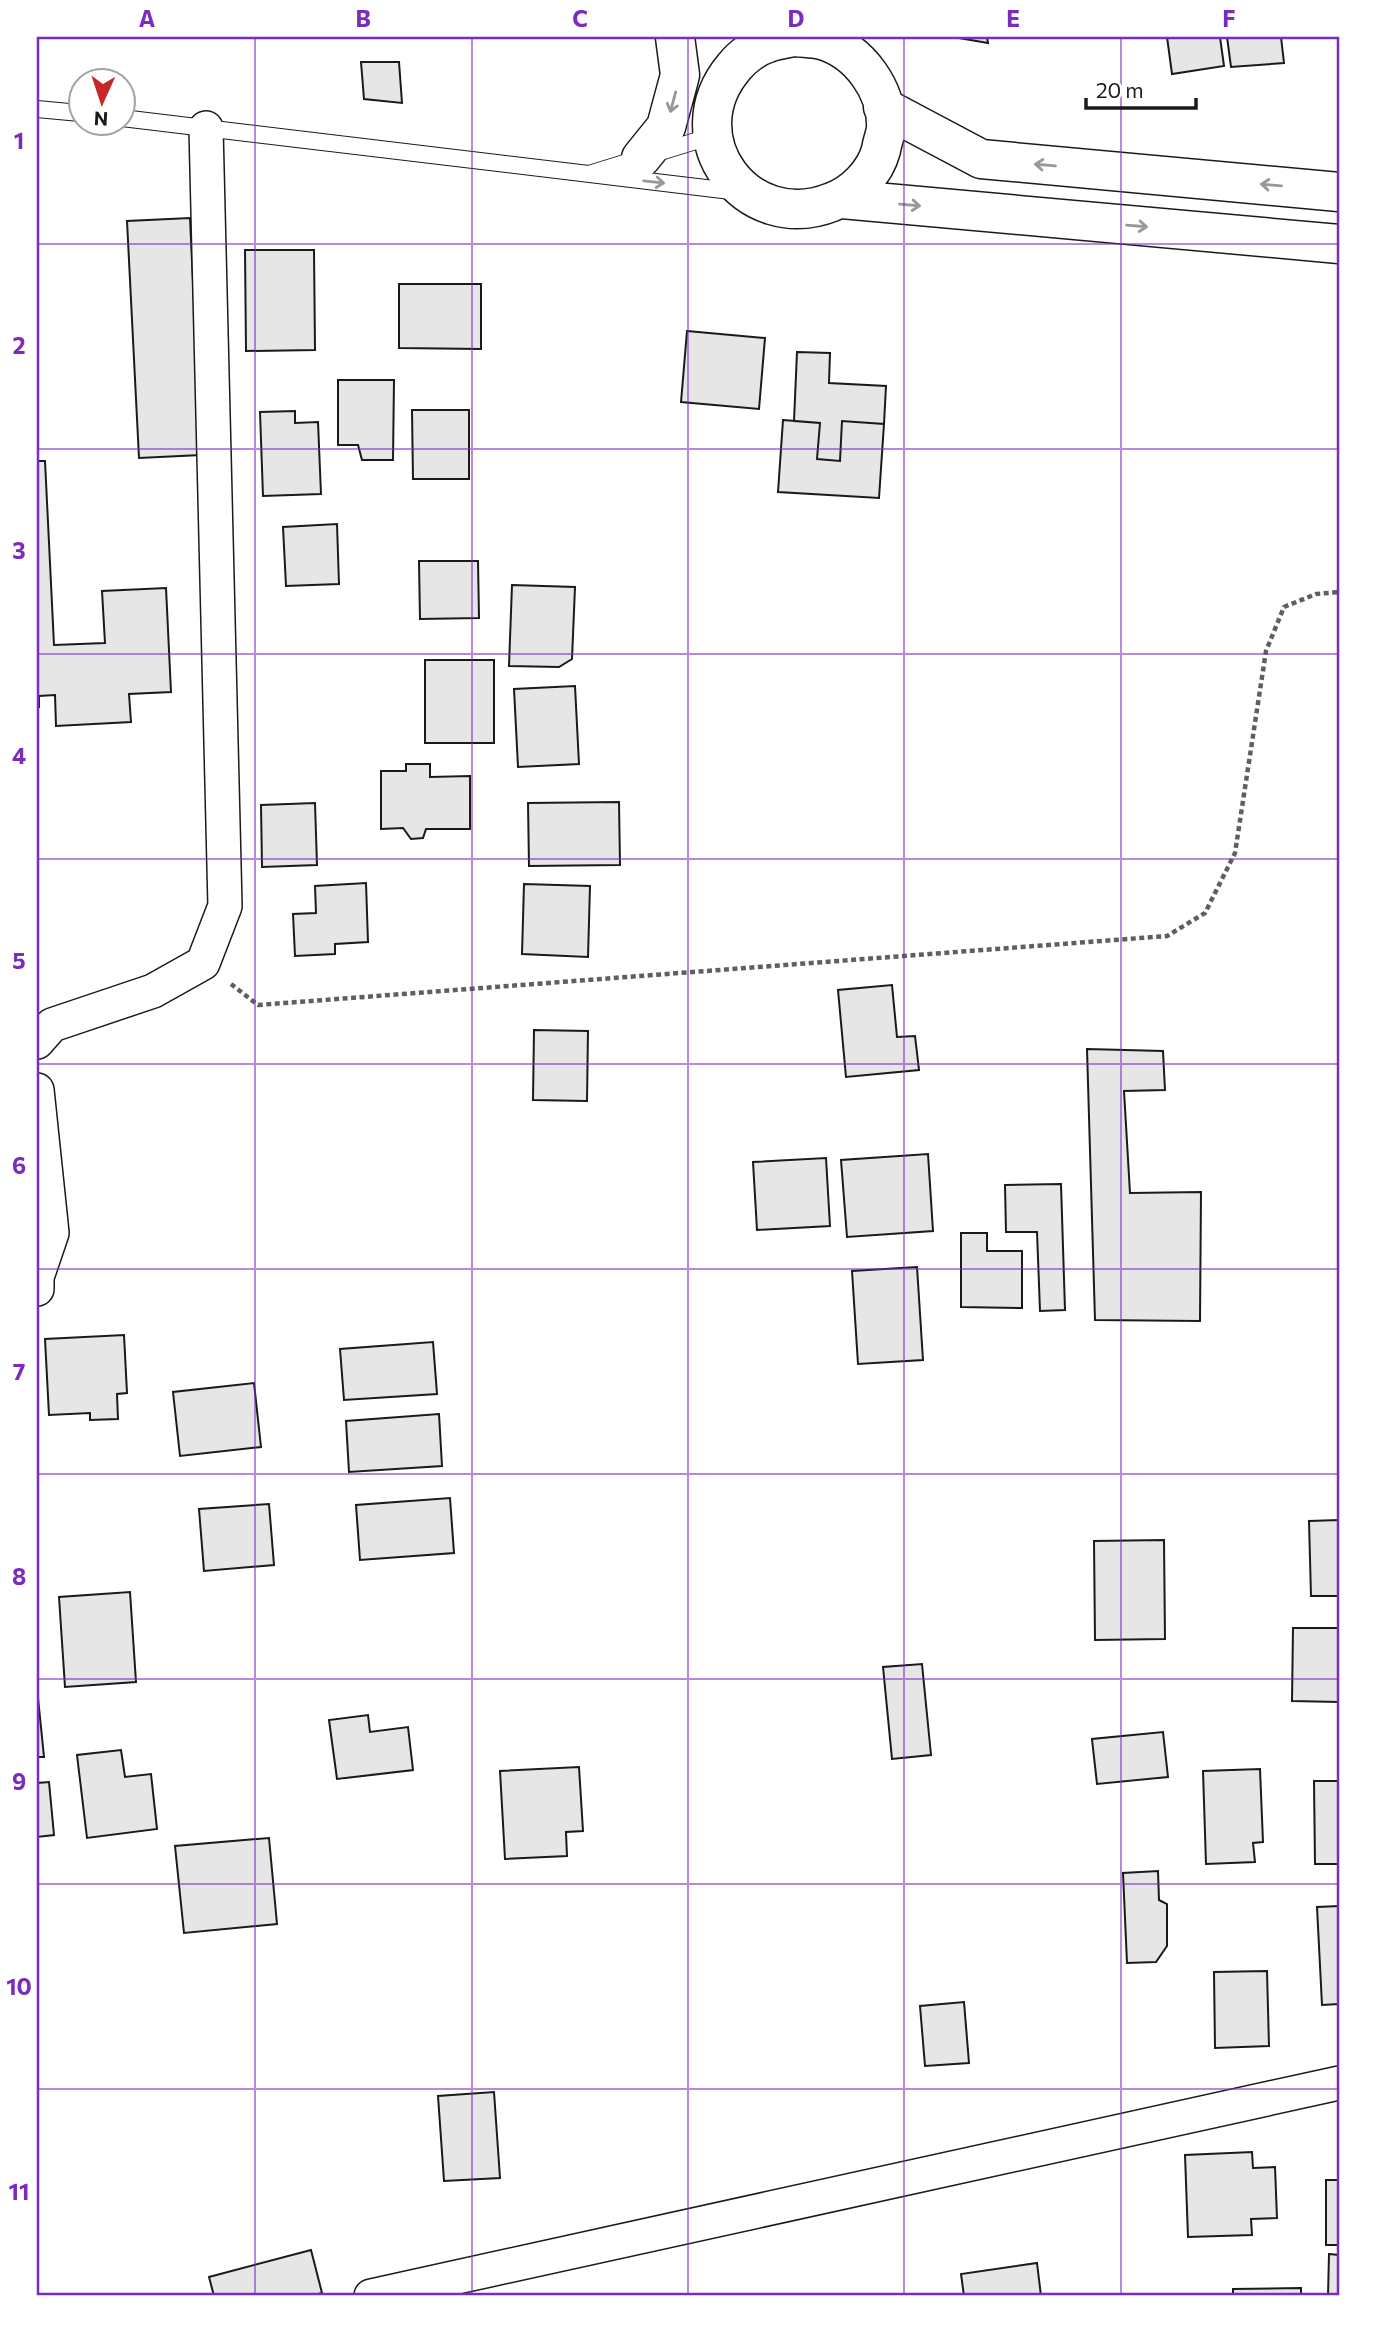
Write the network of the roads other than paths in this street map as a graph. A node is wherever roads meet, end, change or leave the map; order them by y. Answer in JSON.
{"nodes":[{"id":1,"x":675,"y":37,"type":"edge"},
{"id":2,"x":699,"y":37,"type":"edge"},
{"id":3,"x":795,"y":37,"type":"edge"},
{"id":4,"x":718,"y":93,"type":"junction"},
{"id":5,"x":883,"y":107,"type":"junction"},
{"id":6,"x":37,"y":109,"type":"edge"},
{"id":7,"x":66,"y":112,"type":"edge"},
{"id":8,"x":136,"y":120,"type":"edge"},
{"id":9,"x":206,"y":128,"type":"junction"},
{"id":10,"x":712,"y":136,"type":"junction"},
{"id":11,"x":641,"y":158,"type":"junction"},
{"id":12,"x":586,"y":175,"type":"junction"},
{"id":13,"x":1339,"y":192,"type":"edge"},
{"id":14,"x":748,"y":193,"type":"junction"},
{"id":15,"x":842,"y":199,"type":"junction"},
{"id":16,"x":1339,"y":244,"type":"edge"},
{"id":17,"x":37,"y":1042,"type":"edge"},
{"id":18,"x":37,"y":1090,"type":"edge"},
{"id":19,"x":37,"y":1290,"type":"edge"},
{"id":20,"x":1339,"y":2083,"type":"edge"},
{"id":21,"x":371,"y":2296,"type":"edge"}],
"edges":[{"from":1,"to":11,"type":"street","one_way":true},
{"from":2,"to":4,"type":"street"},
{"from":3,"to":4,"type":"street"},
{"from":3,"to":5,"type":"street"},
{"from":4,"to":10,"type":"street"},
{"from":13,"to":5,"type":"street","one_way":true},
{"from":5,"to":15,"type":"street"},
{"from":6,"to":7,"type":"lane"},
{"from":8,"to":9,"type":"lane"},
{"from":9,"to":12,"type":"lane"},
{"from":9,"to":17,"type":"street"},
{"from":10,"to":11,"type":"lane"},
{"from":10,"to":14,"type":"street"},
{"from":11,"to":12,"type":"lane"},
{"from":12,"to":14,"type":"lane","one_way":true},
{"from":14,"to":15,"type":"street"},
{"from":15,"to":16,"type":"street","one_way":true},
{"from":18,"to":19,"type":"street"},
{"from":20,"to":21,"type":"street"}]}
